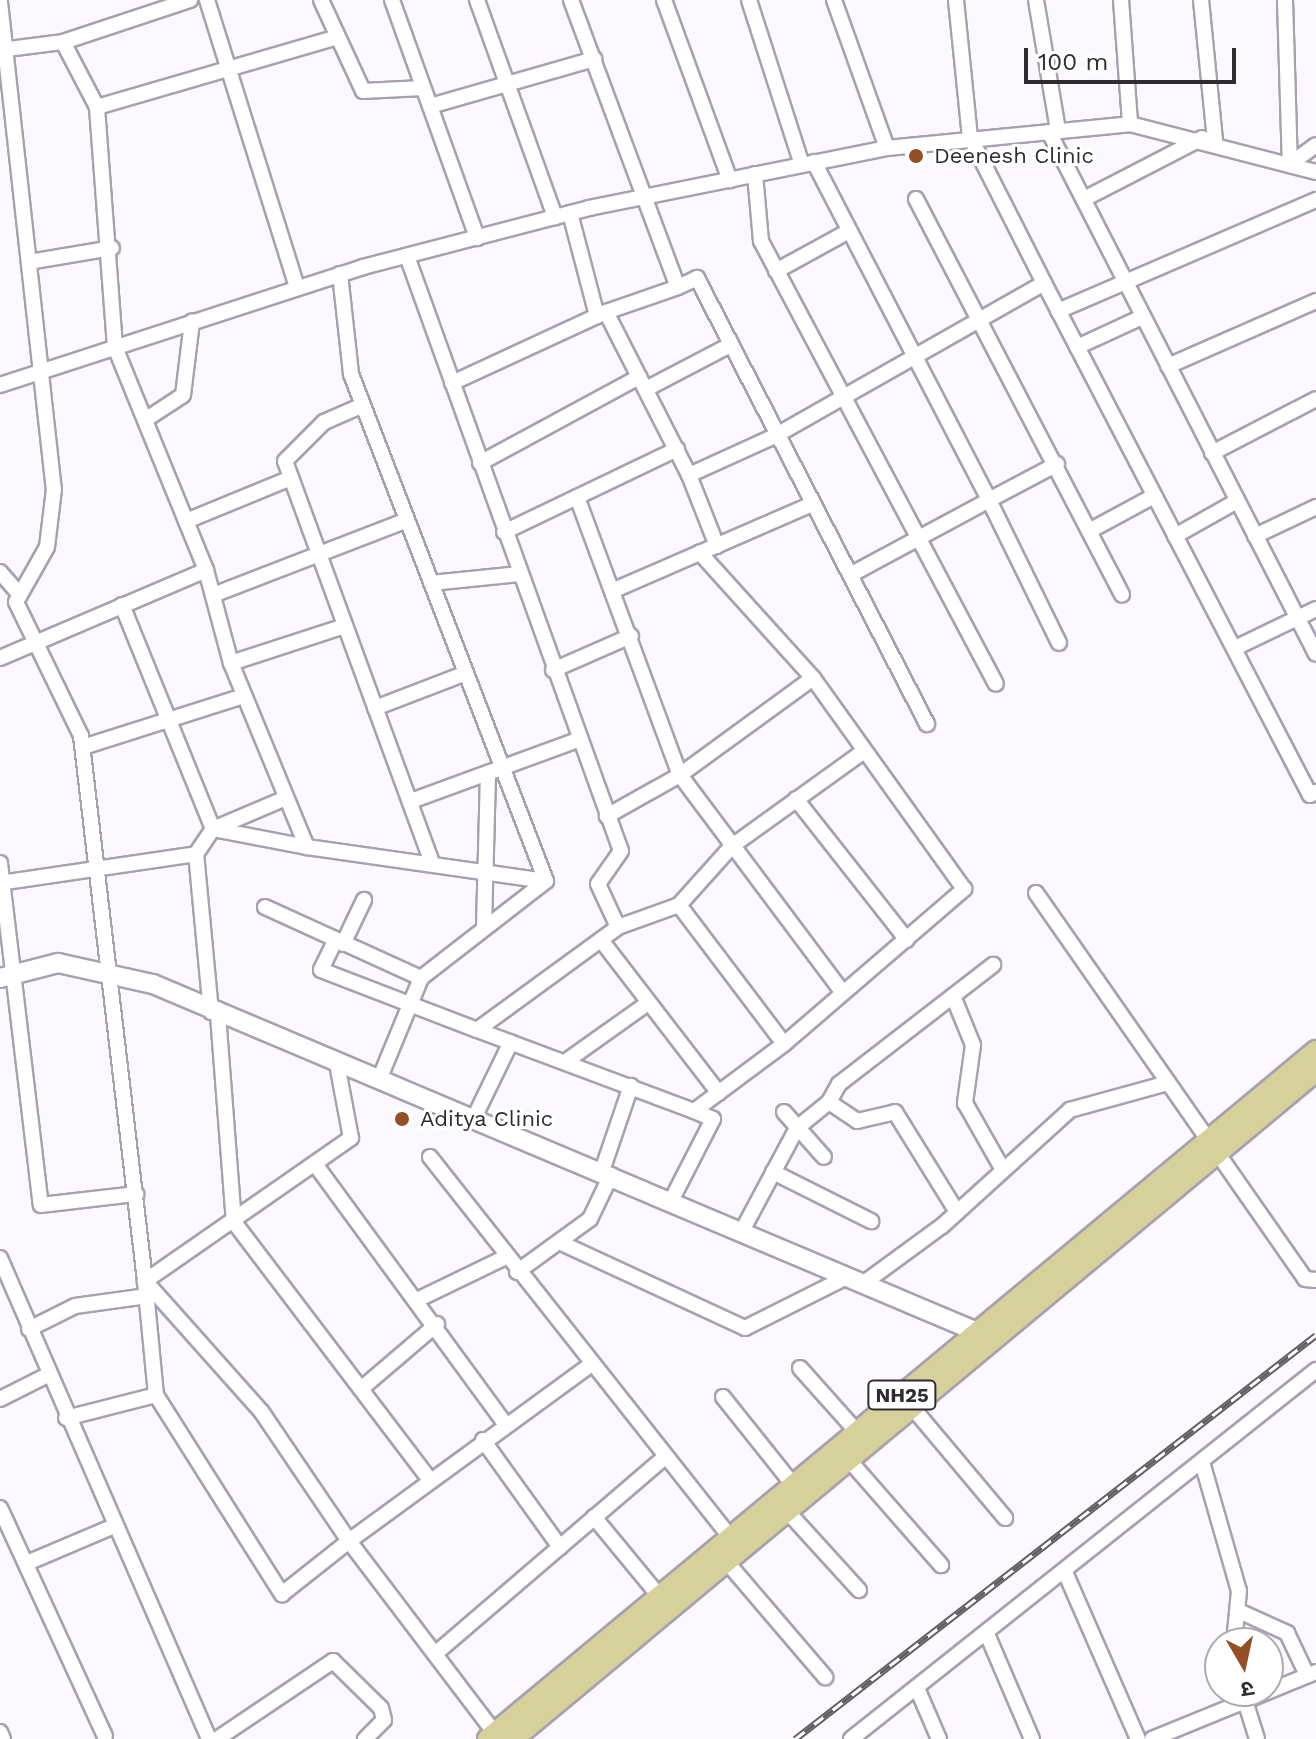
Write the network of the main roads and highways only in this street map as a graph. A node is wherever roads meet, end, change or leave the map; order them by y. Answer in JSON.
{"nodes":[{"id":1,"x":1316,"y":1051,"type":"edge"},
{"id":2,"x":1316,"y":1071,"type":"edge"},
{"id":3,"x":1211,"y":1145,"type":"junction"},
{"id":4,"x":986,"y":1335,"type":"junction"},
{"id":5,"x":498,"y":1737,"type":"edge"}],
"edges":[{"from":1,"to":3,"type":"main road","number":"NH25"},
{"from":2,"to":3,"type":"main road","number":"NH25"},
{"from":3,"to":4,"type":"main road","number":"NH25"},
{"from":4,"to":5,"type":"main road","number":"NH25"},
{"from":4,"to":5,"type":"main road","number":"NH25"}]}
